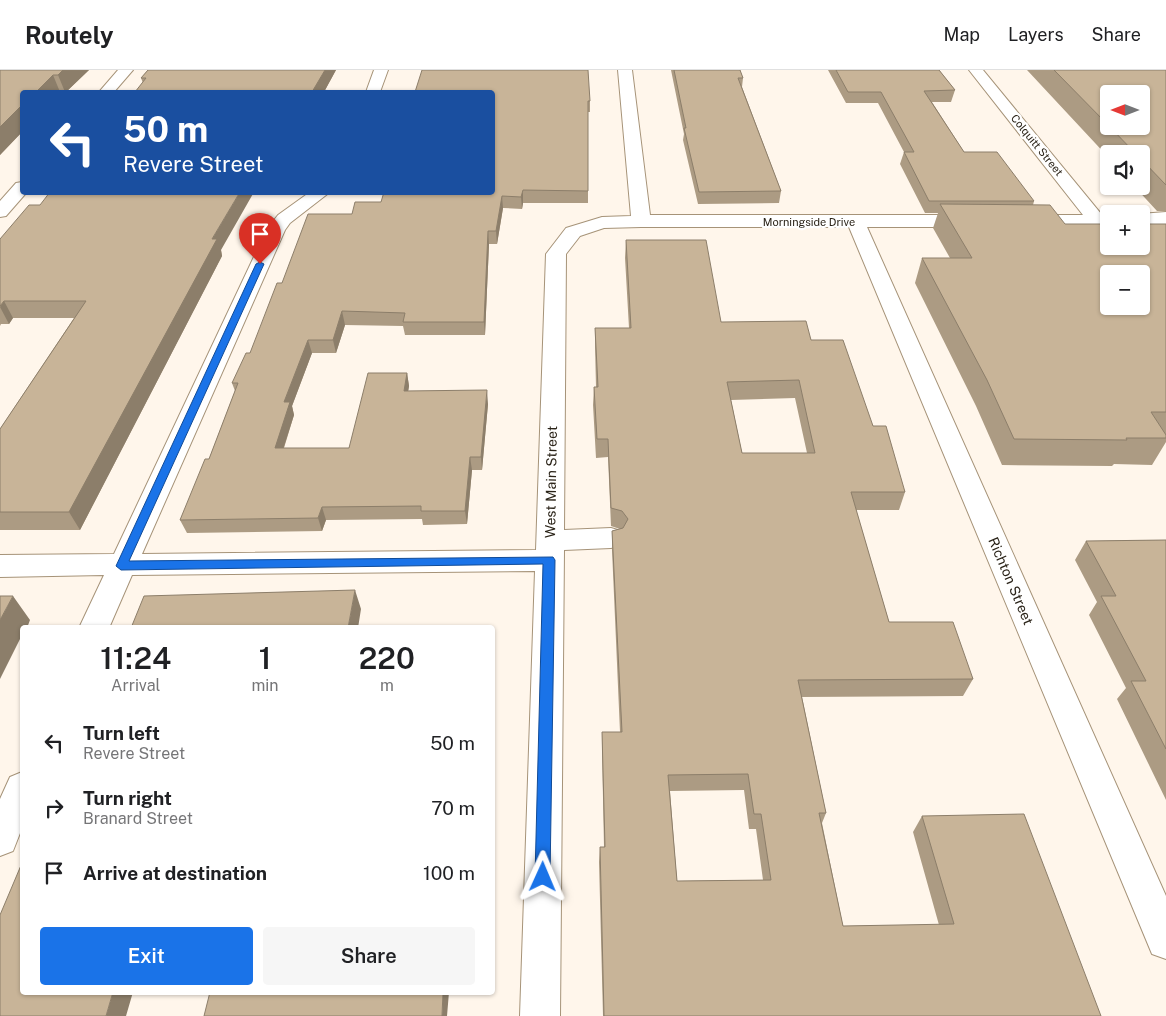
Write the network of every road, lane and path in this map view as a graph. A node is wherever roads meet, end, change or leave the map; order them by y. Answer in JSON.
{"nodes":[{"id":1,"x":126,"y":70,"type":"edge"},
{"id":2,"x":381,"y":70,"type":"edge"},
{"id":3,"x":625,"y":70,"type":"edge"},
{"id":4,"x":976,"y":70,"type":"edge"},
{"id":5,"x":108,"y":90,"type":"edge"},
{"id":6,"x":374,"y":90,"type":"edge"},
{"id":7,"x":20,"y":189,"type":"edge"},
{"id":8,"x":318,"y":195,"type":"edge"},
{"id":9,"x":0,"y":212,"type":"edge"},
{"id":10,"x":1100,"y":217,"type":"edge"},
{"id":11,"x":641,"y":221,"type":"junction"},
{"id":12,"x":992,"y":221,"type":"edge"},
{"id":13,"x":1011,"y":221,"type":"edge"},
{"id":14,"x":1100,"y":221,"type":"edge"},
{"id":15,"x":856,"y":222,"type":"junction"},
{"id":16,"x":556,"y":278,"type":"joint"},
{"id":17,"x":611,"y":538,"type":"edge"},
{"id":18,"x":549,"y":550,"type":"junction"},
{"id":19,"x":0,"y":566,"type":"edge"},
{"id":20,"x":121,"y":566,"type":"junction"},
{"id":21,"x":95,"y":625,"type":"edge"},
{"id":22,"x":20,"y":793,"type":"edge"},
{"id":23,"x":0,"y":839,"type":"edge"},
{"id":24,"x":1166,"y":940,"type":"edge"},
{"id":25,"x":540,"y":1016,"type":"edge"}],
"edges":[{"from":1,"to":5,"type":"street"},
{"from":2,"to":6,"type":"street"},
{"from":3,"to":11,"type":"street"},
{"from":4,"to":10,"type":"street","name":"Colquitt Street"},
{"from":7,"to":9,"type":"street"},
{"from":8,"to":20,"type":"street"},
{"from":11,"to":15,"type":"street","name":"Morningside Drive"},
{"from":11,"to":16,"type":"street","name":"Morningside Drive"},
{"from":12,"to":15,"type":"street","name":"Morningside Drive"},
{"from":13,"to":14,"type":"street"},
{"from":15,"to":24,"type":"street","name":"Richton Street"},
{"from":16,"to":18,"type":"street","name":"West Main Street"},
{"from":17,"to":18,"type":"street"},
{"from":18,"to":20,"type":"street"},
{"from":18,"to":25,"type":"street","name":"West Main Street"},
{"from":19,"to":20,"type":"street"},
{"from":20,"to":21,"type":"street"},
{"from":22,"to":23,"type":"street"}]}
